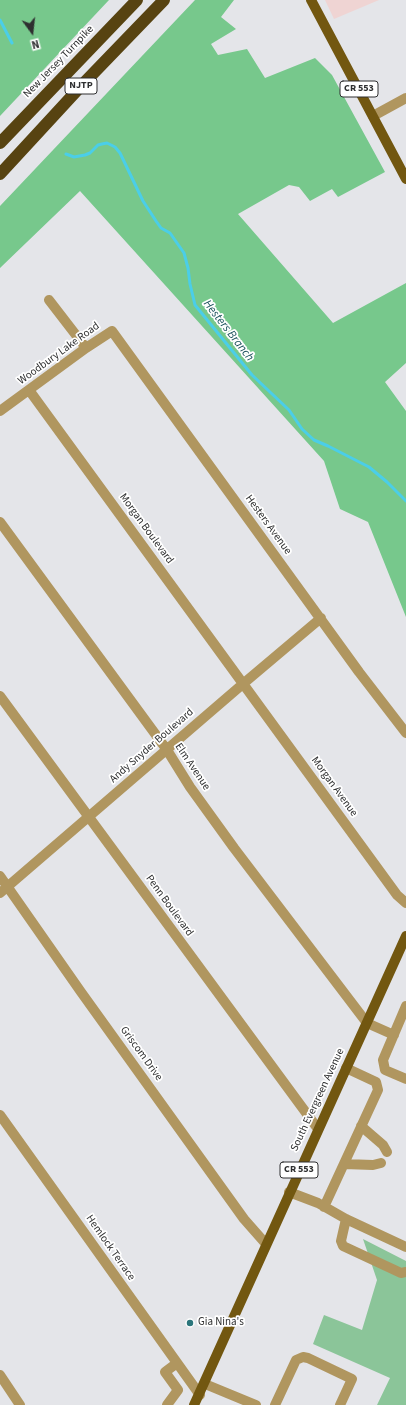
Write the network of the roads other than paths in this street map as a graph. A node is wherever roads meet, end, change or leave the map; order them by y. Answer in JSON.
{"nodes":[{"id":1,"x":138,"y":0,"type":"edge"},
{"id":2,"x":164,"y":0,"type":"edge"},
{"id":3,"x":311,"y":0,"type":"edge"},
{"id":4,"x":406,"y":98,"type":"edge"},
{"id":5,"x":373,"y":116,"type":"junction"},
{"id":6,"x":0,"y":143,"type":"edge"},
{"id":7,"x":403,"y":165,"type":"edge"},
{"id":8,"x":0,"y":174,"type":"edge"},
{"id":9,"x":406,"y":179,"type":"edge"},
{"id":10,"x":49,"y":300,"type":"dead end"},
{"id":11,"x":112,"y":331,"type":"joint"},
{"id":12,"x":86,"y":348,"type":"junction"},
{"id":13,"x":30,"y":390,"type":"junction"},
{"id":14,"x":0,"y":411,"type":"edge"},
{"id":15,"x":0,"y":522,"type":"edge"},
{"id":16,"x":321,"y":618,"type":"junction"},
{"id":17,"x":244,"y":683,"type":"junction"},
{"id":18,"x":0,"y":696,"type":"edge"},
{"id":19,"x":406,"y":733,"type":"edge"},
{"id":20,"x":167,"y":750,"type":"junction"},
{"id":21,"x":89,"y":817,"type":"junction"},
{"id":22,"x":0,"y":876,"type":"edge"},
{"id":23,"x":4,"y":890,"type":"edge"},
{"id":24,"x":406,"y":903,"type":"edge"},
{"id":25,"x":406,"y":936,"type":"edge"},
{"id":26,"x":406,"y":1006,"type":"edge"},
{"id":27,"x":367,"y":1023,"type":"junction"},
{"id":28,"x":399,"y":1030,"type":"edge"},
{"id":29,"x":346,"y":1068,"type":"junction"},
{"id":30,"x":406,"y":1079,"type":"edge"},
{"id":31,"x":0,"y":1115,"type":"edge"},
{"id":32,"x":361,"y":1126,"type":"junction"},
{"id":33,"x":318,"y":1129,"type":"junction"},
{"id":34,"x":386,"y":1152,"type":"dead end"},
{"id":35,"x":381,"y":1163,"type":"dead end"},
{"id":36,"x":344,"y":1164,"type":"junction"},
{"id":37,"x":289,"y":1192,"type":"junction"},
{"id":38,"x":324,"y":1207,"type":"junction"},
{"id":39,"x":346,"y":1219,"type":"junction"},
{"id":40,"x":266,"y":1244,"type":"junction"},
{"id":41,"x":406,"y":1247,"type":"edge"},
{"id":42,"x":406,"y":1272,"type":"edge"},
{"id":43,"x":177,"y":1363,"type":"junction"},
{"id":44,"x":0,"y":1376,"type":"edge"},
{"id":45,"x":205,"y":1384,"type":"junction"},
{"id":46,"x":200,"y":1395,"type":"junction"},
{"id":47,"x":20,"y":1405,"type":"edge"},
{"id":48,"x":167,"y":1405,"type":"edge"},
{"id":49,"x":194,"y":1405,"type":"edge"},
{"id":50,"x":256,"y":1405,"type":"edge"},
{"id":51,"x":275,"y":1405,"type":"edge"},
{"id":52,"x":340,"y":1405,"type":"edge"}],
"edges":[{"from":1,"to":6,"type":"highway","name":"New Jersey Turnpike","number":"NJTP"},
{"from":2,"to":8,"type":"highway","number":"NJTP"},
{"from":3,"to":5,"type":"main road","number":"CR 553"},
{"from":4,"to":5,"type":"street"},
{"from":5,"to":7,"type":"main road","number":"CR 553"},
{"from":7,"to":9,"type":"main road","number":"CR 553"},
{"from":10,"to":12,"type":"street"},
{"from":11,"to":12,"type":"street","name":"Woodbury Lake Road"},
{"from":11,"to":16,"type":"street","name":"Hesters Avenue"},
{"from":12,"to":13,"type":"street","name":"Woodbury Lake Road"},
{"from":13,"to":14,"type":"street","name":"Woodbury Lake Road"},
{"from":13,"to":17,"type":"street","name":"Morgan Boulevard"},
{"from":15,"to":20,"type":"street","name":"Elm Avenue"},
{"from":16,"to":17,"type":"street","name":"Andy Snyder Boulevard"},
{"from":16,"to":19,"type":"street","name":"Hesters Avenue"},
{"from":17,"to":20,"type":"street","name":"Andy Snyder Boulevard"},
{"from":17,"to":24,"type":"street","name":"Morgan Avenue"},
{"from":18,"to":21,"type":"street","name":"Penn Boulevard"},
{"from":20,"to":21,"type":"street","name":"Andy Snyder Boulevard"},
{"from":20,"to":27,"type":"street","name":"Elm Avenue"},
{"from":21,"to":23,"type":"street","name":"Andy Snyder Boulevard"},
{"from":21,"to":33,"type":"street","name":"Penn Boulevard"},
{"from":22,"to":23,"type":"street","name":"Griscom Drive"},
{"from":23,"to":40,"type":"street","name":"Griscom Drive"},
{"from":25,"to":27,"type":"main road","name":"South Evergreen Avenue","number":"CR 553"},
{"from":26,"to":28,"type":"street"},
{"from":27,"to":28,"type":"street"},
{"from":27,"to":29,"type":"main road","name":"South Evergreen Avenue","number":"CR 553"},
{"from":28,"to":30,"type":"street"},
{"from":29,"to":32,"type":"street"},
{"from":29,"to":33,"type":"main road","name":"South Evergreen Avenue","number":"CR 553"},
{"from":31,"to":43,"type":"street","name":"Hemlock Terrace"},
{"from":32,"to":34,"type":"street"},
{"from":32,"to":36,"type":"street"},
{"from":33,"to":37,"type":"main road","name":"South Evergreen Avenue","number":"CR 553"},
{"from":35,"to":36,"type":"street"},
{"from":36,"to":38,"type":"street"},
{"from":37,"to":38,"type":"street"},
{"from":37,"to":40,"type":"main road","name":"South Evergreen Avenue","number":"CR 553"},
{"from":38,"to":39,"type":"street"},
{"from":39,"to":41,"type":"street"},
{"from":39,"to":42,"type":"street"},
{"from":40,"to":45,"type":"main road","name":"South Evergreen Avenue","number":"CR 553"},
{"from":43,"to":46,"type":"street","name":"Hemlock Terrace"},
{"from":43,"to":48,"type":"street"},
{"from":44,"to":47,"type":"street"},
{"from":45,"to":46,"type":"main road","name":"South Evergreen Avenue","number":"CR 553"},
{"from":45,"to":50,"type":"street"},
{"from":46,"to":49,"type":"main road","name":"South Evergreen Avenue","number":"CR 553"},
{"from":51,"to":52,"type":"street"}]}
